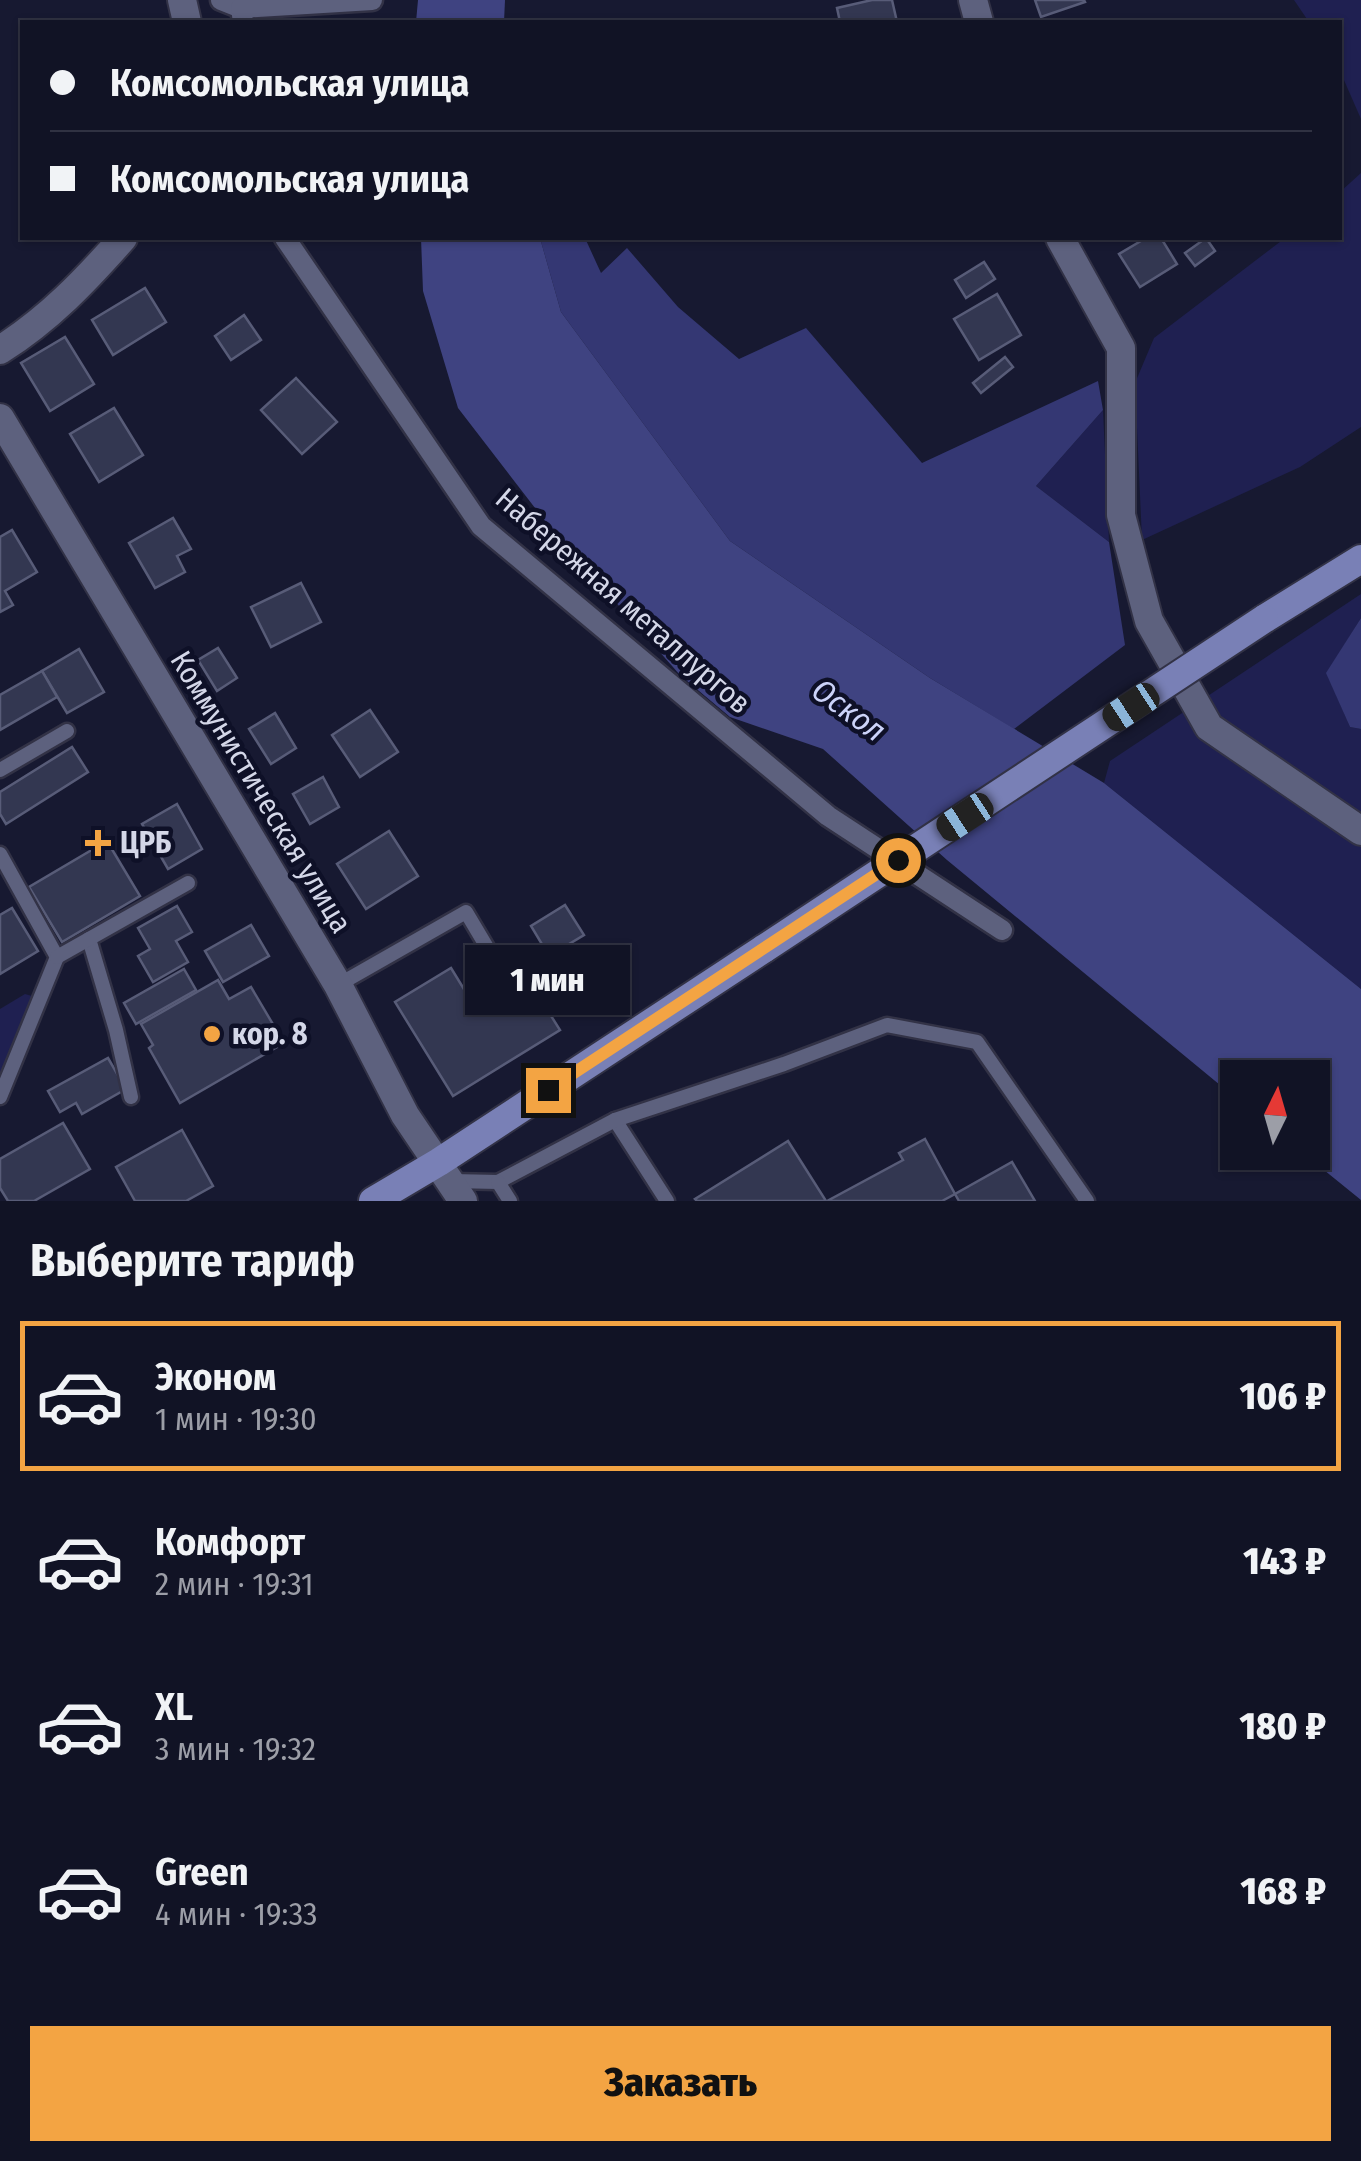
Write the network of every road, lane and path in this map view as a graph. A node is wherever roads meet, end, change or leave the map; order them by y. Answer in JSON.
{"nodes":[{"id":1,"x":372,"y":0,"type":"edge"},
{"id":2,"x":235,"y":10,"type":"edge"},
{"id":3,"x":121,"y":240,"type":"edge"},
{"id":4,"x":286,"y":240,"type":"edge"},
{"id":5,"x":1061,"y":240,"type":"edge"},
{"id":6,"x":0,"y":350,"type":"edge"},
{"id":7,"x":0,"y":418,"type":"edge"},
{"id":8,"x":1361,"y":559,"type":"edge"},
{"id":9,"x":67,"y":731,"type":"dead end"},
{"id":10,"x":0,"y":770,"type":"edge"},
{"id":11,"x":1361,"y":831,"type":"edge"},
{"id":12,"x":0,"y":854,"type":"edge"},
{"id":13,"x":188,"y":884,"type":"dead end"},
{"id":14,"x":1002,"y":930,"type":"dead end"},
{"id":15,"x":89,"y":939,"type":"junction"},
{"id":16,"x":488,"y":949,"type":"dead end"},
{"id":17,"x":56,"y":957,"type":"junction"},
{"id":18,"x":338,"y":985,"type":"junction"},
{"id":19,"x":0,"y":1097,"type":"edge"},
{"id":20,"x":130,"y":1097,"type":"dead end"},
{"id":21,"x":615,"y":1120,"type":"junction"},
{"id":22,"x":451,"y":1181,"type":"edge"},
{"id":23,"x":498,"y":1182,"type":"junction"},
{"id":24,"x":373,"y":1201,"type":"edge"},
{"id":25,"x":510,"y":1201,"type":"edge"},
{"id":26,"x":667,"y":1201,"type":"edge"},
{"id":27,"x":1087,"y":1201,"type":"edge"}],
"edges":[{"from":1,"to":2,"type":"street"},
{"from":3,"to":6,"type":"street"},
{"from":4,"to":14,"type":"street","name":"Набережная металлургов"},
{"from":5,"to":11,"type":"street"},
{"from":7,"to":18,"type":"street","name":"Коммунистическая улица"},
{"from":8,"to":22,"type":"main road","bridge":true},
{"from":9,"to":10,"type":"lane"},
{"from":12,"to":17,"type":"lane"},
{"from":13,"to":15,"type":"lane"},
{"from":15,"to":17,"type":"lane"},
{"from":15,"to":20,"type":"lane"},
{"from":16,"to":18,"type":"lane"},
{"from":17,"to":19,"type":"lane"},
{"from":18,"to":22,"type":"street","name":"Коммунистическая улица"},
{"from":21,"to":23,"type":"lane"},
{"from":21,"to":26,"type":"lane"},
{"from":21,"to":27,"type":"lane"},
{"from":22,"to":23,"type":"lane"},
{"from":22,"to":24,"type":"main road"},
{"from":23,"to":25,"type":"lane"}]}
